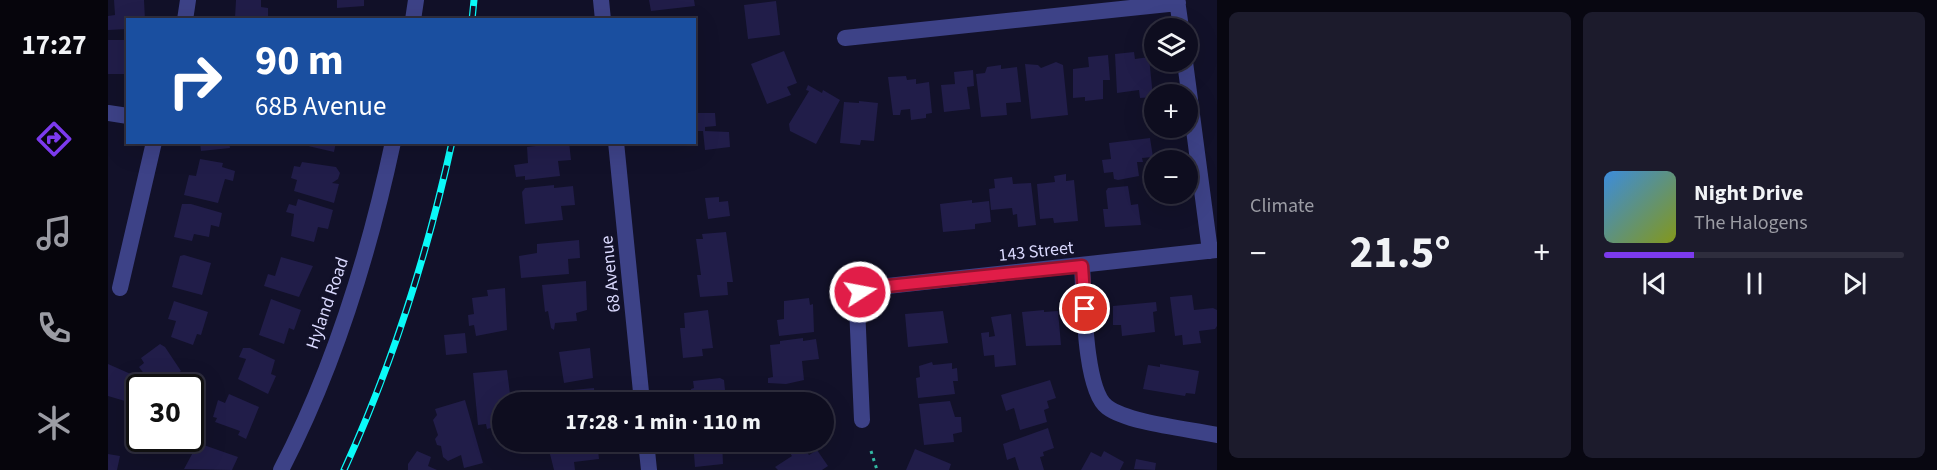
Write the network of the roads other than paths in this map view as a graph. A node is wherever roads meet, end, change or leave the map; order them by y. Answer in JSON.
{"nodes":[{"id":1,"x":188,"y":0,"type":"edge"},
{"id":2,"x":416,"y":0,"type":"edge"},
{"id":3,"x":602,"y":0,"type":"edge"},
{"id":4,"x":1178,"y":2,"type":"edge"},
{"id":5,"x":185,"y":18,"type":"edge"},
{"id":6,"x":413,"y":18,"type":"edge"},
{"id":7,"x":603,"y":18,"type":"edge"},
{"id":8,"x":1180,"y":18,"type":"edge"},
{"id":9,"x":845,"y":38,"type":"dead end"},
{"id":10,"x":1186,"y":72,"type":"edge"},
{"id":11,"x":108,"y":113,"type":"edge"},
{"id":12,"x":126,"y":116,"type":"edge"},
{"id":13,"x":154,"y":144,"type":"edge"},
{"id":14,"x":393,"y":144,"type":"edge"},
{"id":15,"x":616,"y":144,"type":"edge"},
{"id":16,"x":1213,"y":250,"type":"edge"},
{"id":17,"x":1082,"y":266,"type":"junction"},
{"id":18,"x":120,"y":288,"type":"dead end"},
{"id":19,"x":641,"y":392,"type":"edge"},
{"id":20,"x":862,"y":420,"type":"dead end"},
{"id":21,"x":1217,"y":435,"type":"edge"},
{"id":22,"x":647,"y":452,"type":"edge"},
{"id":23,"x":281,"y":470,"type":"edge"},
{"id":24,"x":649,"y":470,"type":"edge"}],
"edges":[{"from":1,"to":5,"type":"street"},
{"from":2,"to":6,"type":"street"},
{"from":3,"to":7,"type":"street"},
{"from":4,"to":8,"type":"street"},
{"from":4,"to":9,"type":"street"},
{"from":10,"to":16,"type":"street"},
{"from":11,"to":12,"type":"street"},
{"from":13,"to":18,"type":"street"},
{"from":14,"to":23,"type":"street","name":"Hyland Road"},
{"from":15,"to":19,"type":"street","name":"68 Avenue"},
{"from":16,"to":17,"type":"street","name":"143 Street"},
{"from":17,"to":20,"type":"street","name":"143 Street"},
{"from":17,"to":21,"type":"street"},
{"from":22,"to":24,"type":"street"}]}
